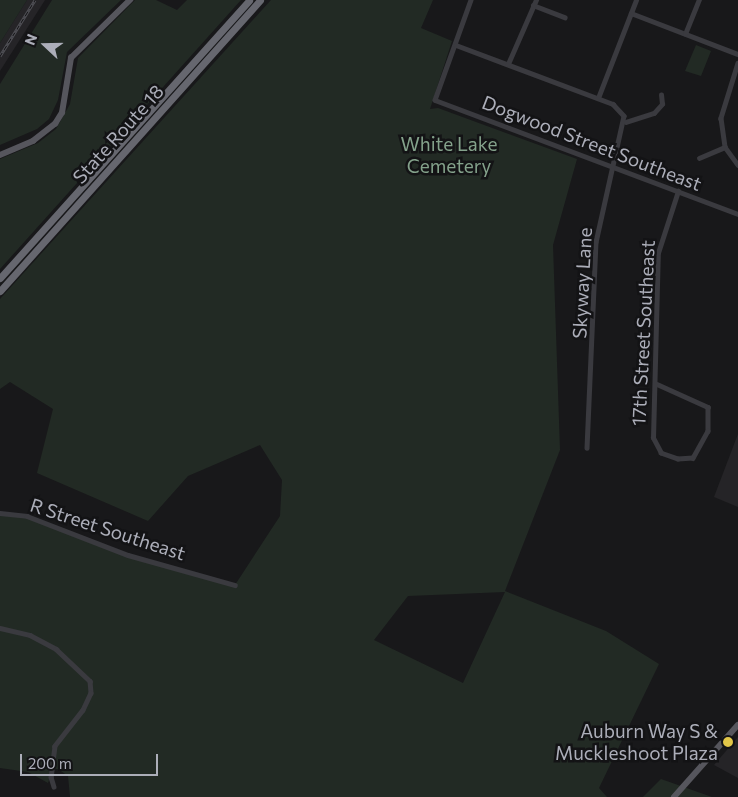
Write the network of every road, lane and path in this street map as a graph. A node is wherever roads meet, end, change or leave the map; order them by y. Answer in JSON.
{"nodes":[{"id":1,"x":130,"y":0,"type":"edge"},
{"id":2,"x":249,"y":0,"type":"edge"},
{"id":3,"x":260,"y":0,"type":"edge"},
{"id":4,"x":471,"y":0,"type":"edge"},
{"id":5,"x":536,"y":0,"type":"edge"},
{"id":6,"x":636,"y":0,"type":"edge"},
{"id":7,"x":699,"y":0,"type":"edge"},
{"id":8,"x":533,"y":5,"type":"junction"},
{"id":9,"x":631,"y":13,"type":"junction"},
{"id":10,"x":565,"y":17,"type":"dead end"},
{"id":11,"x":685,"y":34,"type":"junction"},
{"id":12,"x":456,"y":45,"type":"junction"},
{"id":13,"x":738,"y":54,"type":"edge"},
{"id":14,"x":738,"y":63,"type":"edge"},
{"id":15,"x":508,"y":64,"type":"junction"},
{"id":16,"x":661,"y":95,"type":"dead end"},
{"id":17,"x":598,"y":98,"type":"junction"},
{"id":18,"x":626,"y":122,"type":"junction"},
{"id":19,"x":724,"y":148,"type":"junction"},
{"id":20,"x":0,"y":155,"type":"edge"},
{"id":21,"x":699,"y":158,"type":"dead end"},
{"id":22,"x":738,"y":165,"type":"edge"},
{"id":23,"x":612,"y":166,"type":"junction"},
{"id":24,"x":678,"y":191,"type":"junction"},
{"id":25,"x":738,"y":214,"type":"edge"},
{"id":26,"x":0,"y":278,"type":"edge"},
{"id":27,"x":0,"y":291,"type":"edge"},
{"id":28,"x":658,"y":384,"type":"junction"},
{"id":29,"x":587,"y":448,"type":"dead end"},
{"id":30,"x":0,"y":514,"type":"edge"},
{"id":31,"x":235,"y":585,"type":"dead end"},
{"id":32,"x":0,"y":628,"type":"edge"},
{"id":33,"x":738,"y":724,"type":"edge"},
{"id":34,"x":54,"y":787,"type":"dead end"},
{"id":35,"x":674,"y":797,"type":"edge"}],
"edges":[{"from":1,"to":20,"type":"main road"},
{"from":2,"to":26,"type":"highway","name":"State Route 18"},
{"from":3,"to":27,"type":"highway","name":"State Route 18"},
{"from":4,"to":12,"type":"street"},
{"from":5,"to":8,"type":"street"},
{"from":6,"to":9,"type":"street"},
{"from":7,"to":11,"type":"street"},
{"from":8,"to":10,"type":"street"},
{"from":8,"to":15,"type":"street"},
{"from":9,"to":11,"type":"street"},
{"from":9,"to":17,"type":"street"},
{"from":11,"to":13,"type":"street"},
{"from":12,"to":15,"type":"street"},
{"from":12,"to":23,"type":"street","name":"Dogwood Street Southeast"},
{"from":14,"to":19,"type":"street"},
{"from":15,"to":17,"type":"street"},
{"from":16,"to":18,"type":"street"},
{"from":17,"to":18,"type":"street"},
{"from":18,"to":23,"type":"street","name":"Skyway Lane"},
{"from":19,"to":21,"type":"street"},
{"from":19,"to":22,"type":"street"},
{"from":23,"to":24,"type":"street","name":"Dogwood Street Southeast"},
{"from":23,"to":29,"type":"street","name":"Skyway Lane"},
{"from":24,"to":25,"type":"street","name":"Dogwood Street Southeast"},
{"from":24,"to":28,"type":"street","name":"17th Street Southeast"},
{"from":28,"to":28,"type":"street","name":"17th Street Southeast"},
{"from":30,"to":31,"type":"street","name":"R Street Southeast"},
{"from":32,"to":34,"type":"street"},
{"from":33,"to":35,"type":"main road"}]}
